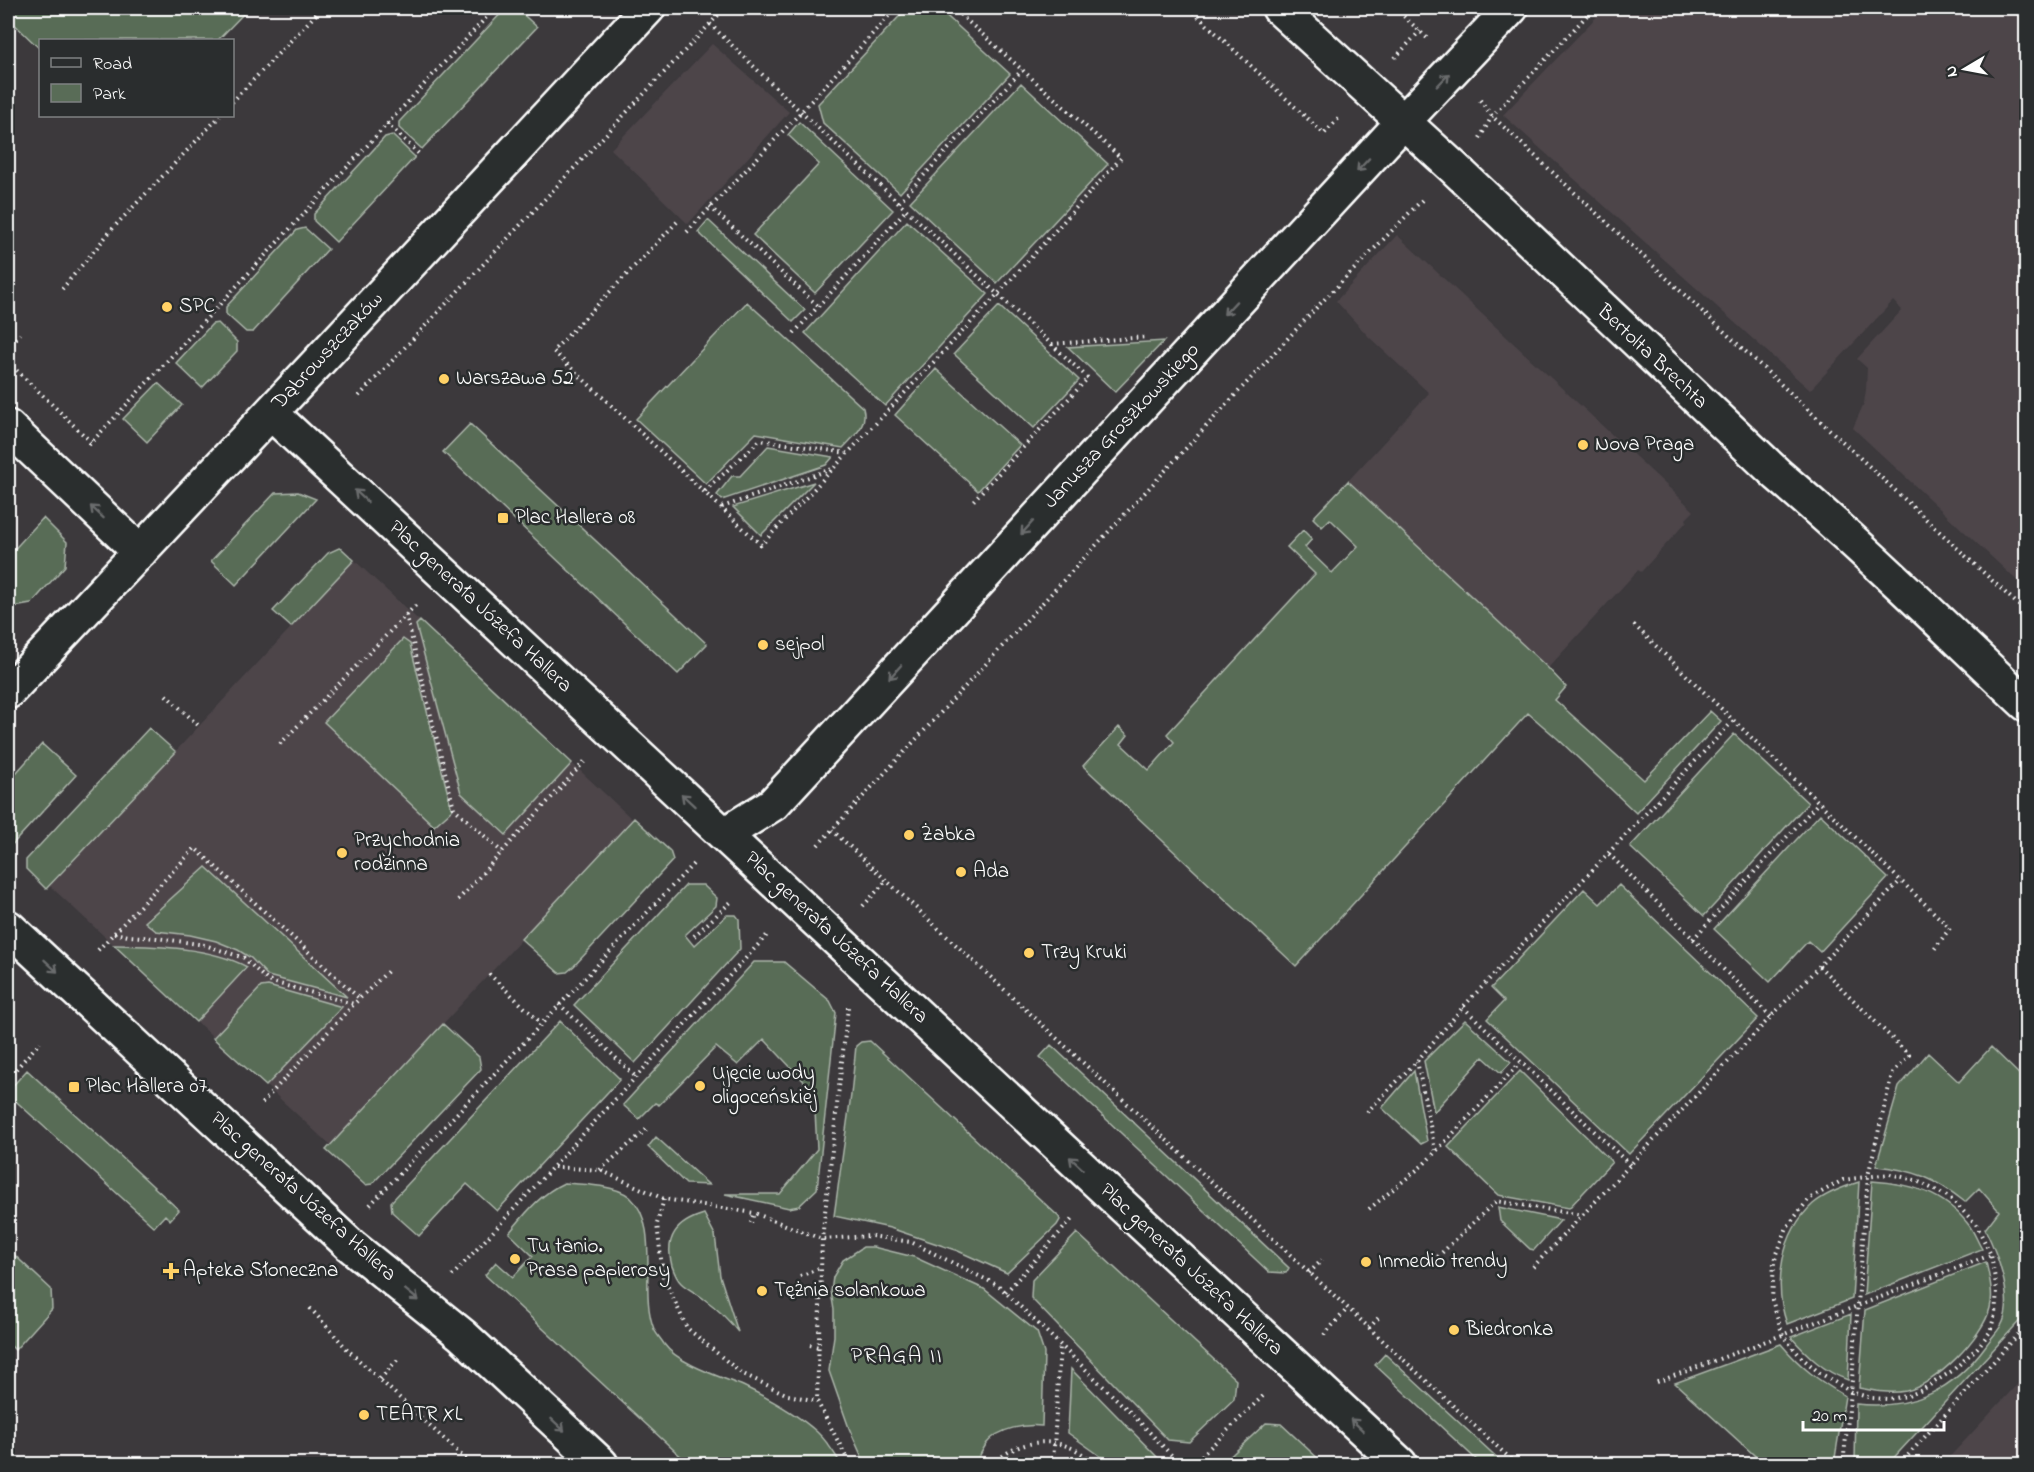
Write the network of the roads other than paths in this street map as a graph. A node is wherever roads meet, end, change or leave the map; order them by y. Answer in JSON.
{"nodes":[{"id":1,"x":648,"y":8,"type":"edge"},
{"id":2,"x":1279,"y":8,"type":"edge"},
{"id":3,"x":1511,"y":8,"type":"edge"},
{"id":4,"x":1402,"y":122,"type":"junction"},
{"id":5,"x":271,"y":413,"type":"junction"},
{"id":6,"x":8,"y":427,"type":"edge"},
{"id":7,"x":140,"y":552,"type":"junction"},
{"id":8,"x":13,"y":674,"type":"edge"},
{"id":9,"x":2026,"y":704,"type":"edge"},
{"id":10,"x":725,"y":834,"type":"junction"},
{"id":11,"x":8,"y":927,"type":"edge"},
{"id":12,"x":601,"y":1464,"type":"edge"},
{"id":13,"x":1400,"y":1464,"type":"edge"}],
"edges":[{"from":1,"to":5,"type":"street","name":"Dąbrowszczaków"},
{"from":2,"to":4,"type":"street","name":"Bertolta Brechta"},
{"from":4,"to":3,"type":"street","name":"Janusza Groszkowskiego","one_way":true},
{"from":4,"to":9,"type":"street","name":"Bertolta Brechta"},
{"from":4,"to":10,"type":"street","name":"Janusza Groszkowskiego","one_way":true},
{"from":5,"to":7,"type":"street","name":"Dąbrowszczaków"},
{"from":10,"to":5,"type":"street","name":"Plac generała Józefa Hallera","one_way":true},
{"from":7,"to":6,"type":"street","one_way":true},
{"from":7,"to":8,"type":"street","name":"Dąbrowszczaków"},
{"from":13,"to":10,"type":"street","name":"Plac generała Józefa Hallera","one_way":true},
{"from":11,"to":12,"type":"street","name":"Plac generała Józefa Hallera","one_way":true}]}
